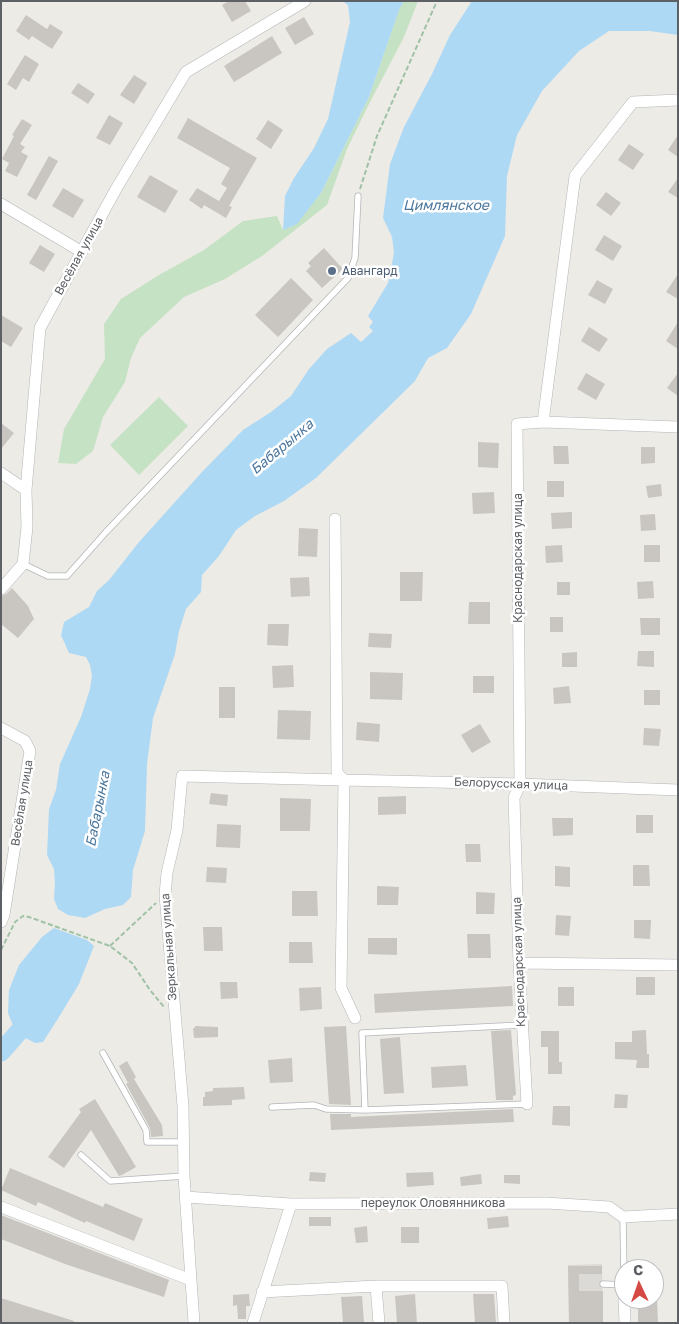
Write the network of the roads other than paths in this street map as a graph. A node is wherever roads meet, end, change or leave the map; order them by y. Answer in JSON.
{"nodes":[{"id":1,"x":305,"y":1,"type":"edge"},
{"id":2,"x":678,"y":100,"type":"edge"},
{"id":3,"x":358,"y":196,"type":"road end"},
{"id":4,"x":1,"y":204,"type":"edge"},
{"id":5,"x":82,"y":252,"type":"junction"},
{"id":6,"x":543,"y":422,"type":"junction"},
{"id":7,"x":678,"y":426,"type":"edge"},
{"id":8,"x":1,"y":474,"type":"edge"},
{"id":9,"x":26,"y":490,"type":"junction"},
{"id":10,"x":335,"y":519,"type":"dead end"},
{"id":11,"x":23,"y":564,"type":"junction"},
{"id":12,"x":1,"y":589,"type":"edge"},
{"id":13,"x":1,"y":728,"type":"edge"},
{"id":14,"x":344,"y":780,"type":"junction"},
{"id":15,"x":520,"y":784,"type":"junction"},
{"id":16,"x":678,"y":790,"type":"edge"},
{"id":17,"x":1,"y":922,"type":"edge"},
{"id":18,"x":519,"y":963,"type":"junction"},
{"id":19,"x":678,"y":964,"type":"edge"},
{"id":20,"x":355,"y":1018,"type":"dead end"},
{"id":21,"x":522,"y":1025,"type":"junction"},
{"id":22,"x":103,"y":1053,"type":"dead end"},
{"id":23,"x":527,"y":1104,"type":"joint"},
{"id":24,"x":272,"y":1107,"type":"dead end"},
{"id":25,"x":365,"y":1110,"type":"junction"},
{"id":26,"x":183,"y":1142,"type":"junction"},
{"id":27,"x":81,"y":1154,"type":"dead end"},
{"id":28,"x":184,"y":1176,"type":"junction"},
{"id":29,"x":185,"y":1198,"type":"junction"},
{"id":30,"x":291,"y":1204,"type":"junction"},
{"id":31,"x":1,"y":1207,"type":"edge"},
{"id":32,"x":678,"y":1214,"type":"edge"},
{"id":33,"x":623,"y":1217,"type":"junction"},
{"id":34,"x":624,"y":1259,"type":"edge"},
{"id":35,"x":191,"y":1280,"type":"junction"},
{"id":36,"x":603,"y":1284,"type":"dead end"},
{"id":37,"x":614,"y":1285,"type":"edge"},
{"id":38,"x":376,"y":1286,"type":"junction"},
{"id":39,"x":262,"y":1292,"type":"junction"},
{"id":40,"x":624,"y":1309,"type":"edge"},
{"id":41,"x":194,"y":1323,"type":"edge"},
{"id":42,"x":253,"y":1323,"type":"edge"},
{"id":43,"x":379,"y":1323,"type":"edge"},
{"id":44,"x":504,"y":1323,"type":"edge"},
{"id":45,"x":625,"y":1323,"type":"edge"}],
"edges":[{"from":1,"to":5,"type":"street","name":"Весёлая улица"},
{"from":2,"to":6,"type":"street"},
{"from":3,"to":11,"type":"lane"},
{"from":4,"to":5,"type":"street"},
{"from":5,"to":9,"type":"street","name":"Весёлая улица"},
{"from":6,"to":7,"type":"street"},
{"from":6,"to":15,"type":"street","name":"Краснодарская улица"},
{"from":8,"to":9,"type":"street"},
{"from":9,"to":11,"type":"street","name":"Весёлая улица"},
{"from":10,"to":14,"type":"street"},
{"from":11,"to":12,"type":"street"},
{"from":13,"to":17,"type":"street","name":"Весёлая улица"},
{"from":14,"to":15,"type":"street","name":"Белорусская улица"},
{"from":14,"to":20,"type":"street"},
{"from":14,"to":26,"type":"street","name":"Зеркальная улица"},
{"from":15,"to":16,"type":"street","name":"Белорусская улица"},
{"from":15,"to":18,"type":"street","name":"Краснодарская улица"},
{"from":18,"to":19,"type":"street"},
{"from":18,"to":21,"type":"street","name":"Краснодарская улица"},
{"from":21,"to":23,"type":"street","name":"Краснодарская улица"},
{"from":21,"to":25,"type":"lane"},
{"from":22,"to":26,"type":"lane"},
{"from":23,"to":25,"type":"lane"},
{"from":24,"to":25,"type":"lane"},
{"from":26,"to":28,"type":"street","name":"Зеркальная улица"},
{"from":27,"to":28,"type":"lane"},
{"from":28,"to":29,"type":"street","name":"Зеркальная улица"},
{"from":29,"to":30,"type":"street","name":"переулок Оловянникова"},
{"from":29,"to":35,"type":"street","name":"Зеркальная улица"},
{"from":30,"to":33,"type":"street","name":"переулок Оловянникова"},
{"from":30,"to":39,"type":"street"},
{"from":31,"to":35,"type":"street"},
{"from":32,"to":33,"type":"street","name":"переулок Оловянникова"},
{"from":33,"to":34,"type":"lane"},
{"from":35,"to":41,"type":"street","name":"Зеркальная улица"},
{"from":36,"to":37,"type":"lane"},
{"from":38,"to":39,"type":"street"},
{"from":38,"to":43,"type":"street"},
{"from":38,"to":44,"type":"street"},
{"from":39,"to":42,"type":"street"},
{"from":40,"to":45,"type":"street"}]}
